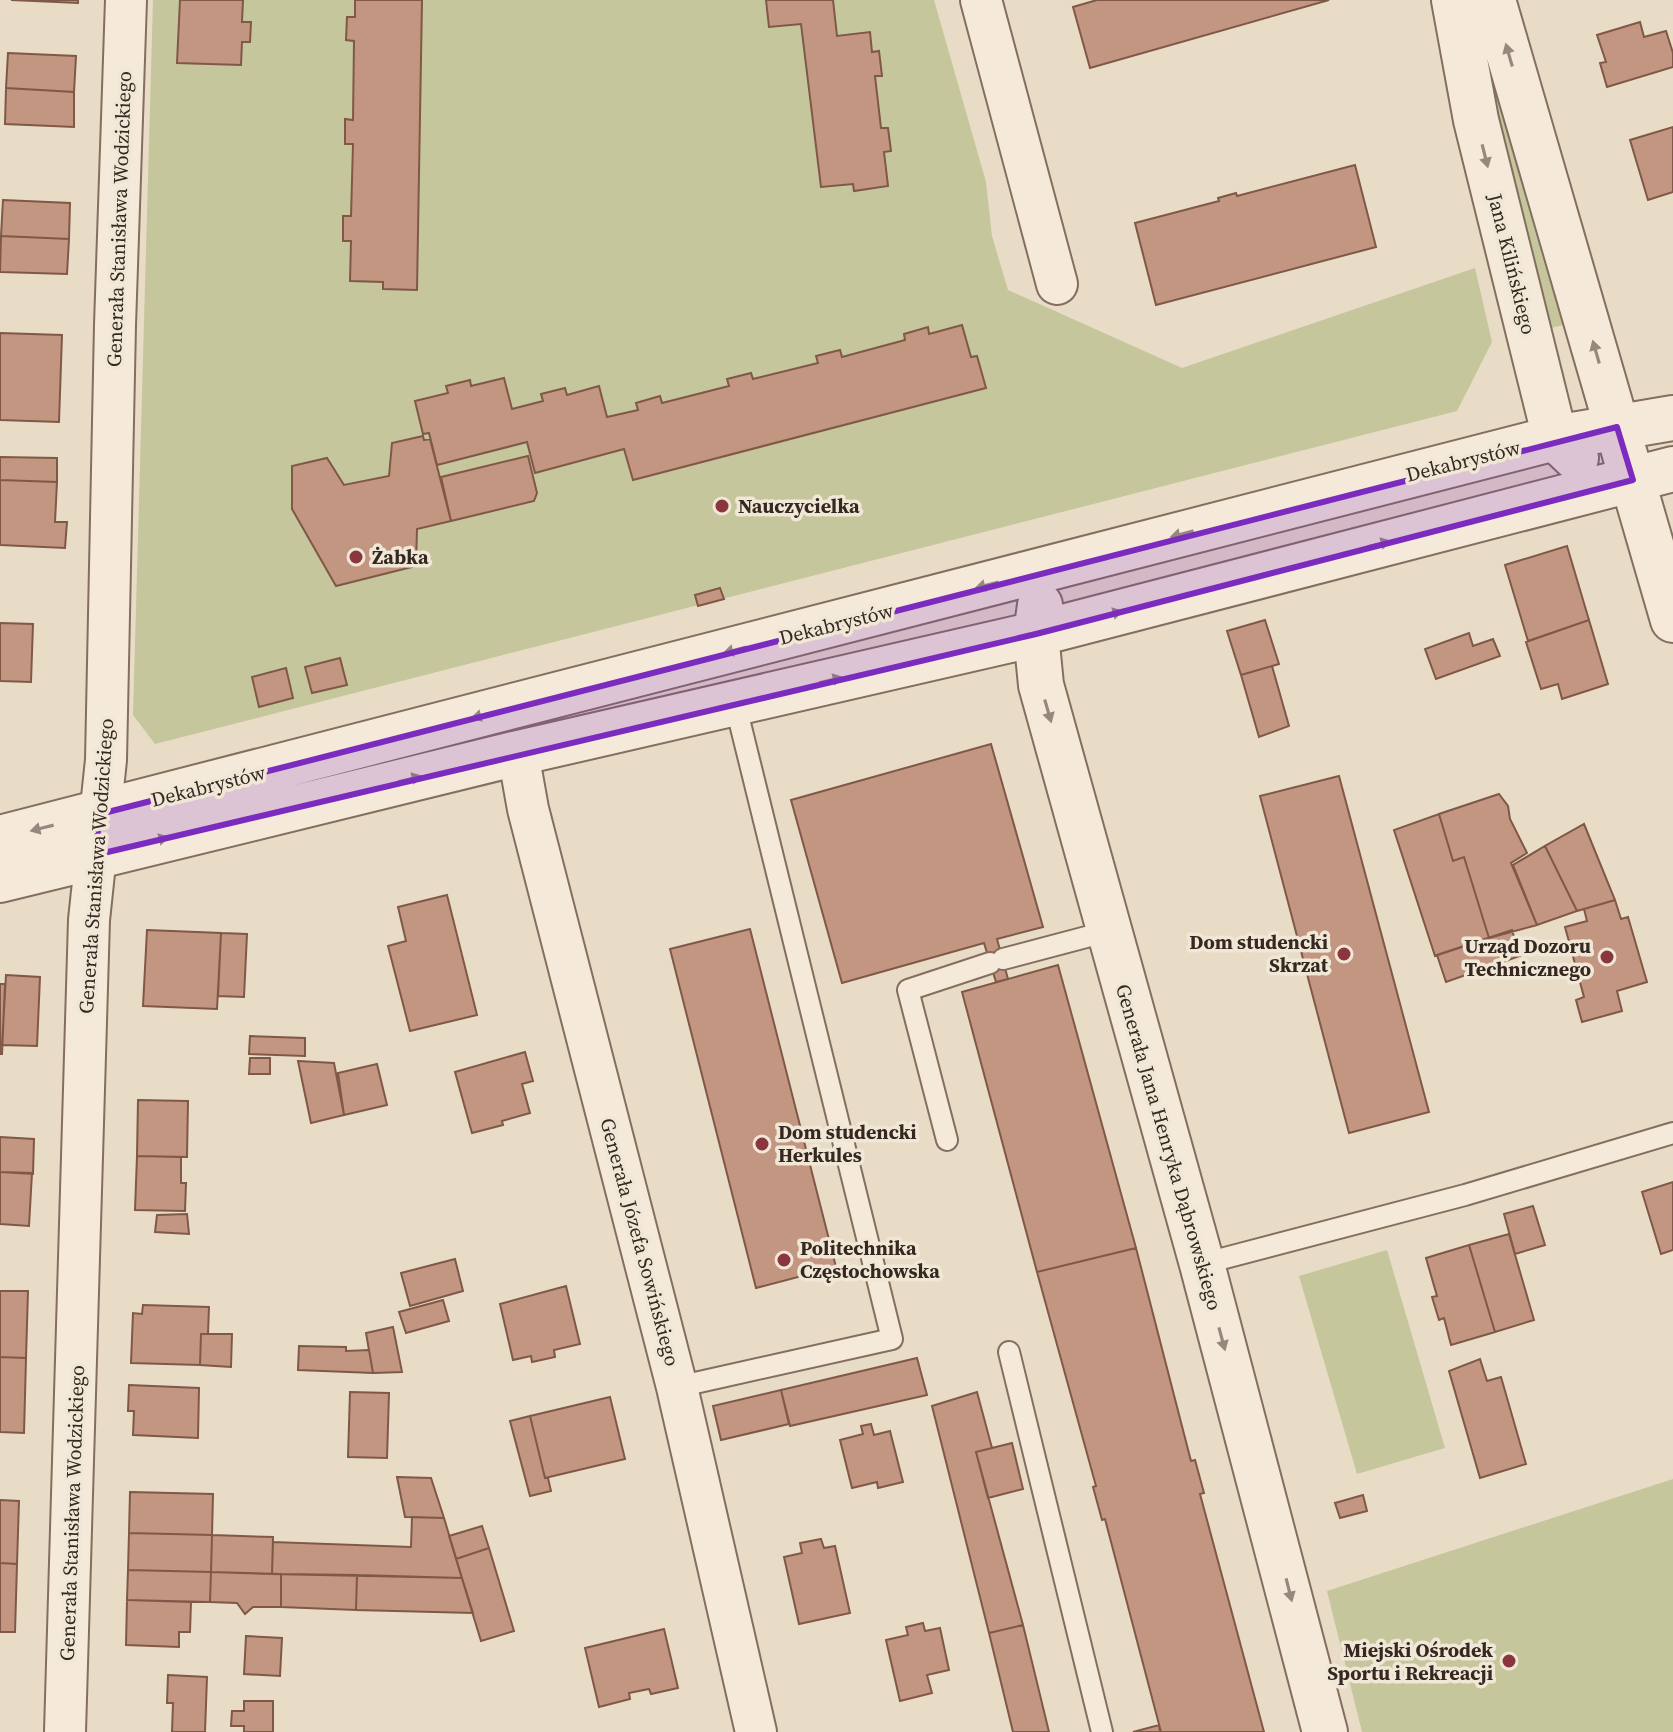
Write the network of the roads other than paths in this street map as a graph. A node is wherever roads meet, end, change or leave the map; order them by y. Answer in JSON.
{"nodes":[{"id":1,"x":126,"y":0,"type":"edge"},
{"id":2,"x":981,"y":0,"type":"edge"},
{"id":3,"x":1454,"y":0,"type":"edge"},
{"id":4,"x":1493,"y":0,"type":"edge"},
{"id":5,"x":1057,"y":284,"type":"dead end"},
{"id":6,"x":1673,"y":418,"type":"edge"},
{"id":7,"x":1617,"y":427,"type":"junction"},
{"id":8,"x":1555,"y":438,"type":"junction"},
{"id":9,"x":1653,"y":474,"type":"edge"},
{"id":10,"x":1063,"y":566,"type":"junction"},
{"id":11,"x":1673,"y":620,"type":"edge"},
{"id":12,"x":1036,"y":634,"type":"junction"},
{"id":13,"x":735,"y":703,"type":"junction"},
{"id":14,"x":518,"y":753,"type":"junction"},
{"id":15,"x":98,"y":834,"type":"junction"},
{"id":16,"x":0,"y":838,"type":"edge"},
{"id":17,"x":0,"y":880,"type":"edge"},
{"id":18,"x":1109,"y":931,"type":"junction"},
{"id":19,"x":1673,"y":1133,"type":"edge"},
{"id":20,"x":947,"y":1140,"type":"dead end"},
{"id":21,"x":1202,"y":1264,"type":"junction"},
{"id":22,"x":1009,"y":1352,"type":"dead end"},
{"id":23,"x":677,"y":1387,"type":"junction"},
{"id":24,"x":65,"y":1732,"type":"edge"},
{"id":25,"x":756,"y":1732,"type":"edge"},
{"id":26,"x":1102,"y":1732,"type":"edge"},
{"id":27,"x":1325,"y":1732,"type":"edge"}],
"edges":[{"from":1,"to":15,"type":"street","name":"Generała Stanisława Wodzickiego"},
{"from":2,"to":5,"type":"street"},
{"from":3,"to":8,"type":"street","name":"Jana Kilińskiego","one_way":true},
{"from":7,"to":4,"type":"street","one_way":true},
{"from":6,"to":7,"type":"street","name":"Dekabrystów"},
{"from":7,"to":8,"type":"street","name":"Dekabrystów"},
{"from":7,"to":9,"type":"street"},
{"from":8,"to":9,"type":"street"},
{"from":8,"to":10,"type":"street","name":"Dekabrystów","one_way":true},
{"from":9,"to":11,"type":"street"},
{"from":12,"to":9,"type":"street","name":"Dekabrystów","one_way":true},
{"from":10,"to":12,"type":"street","name":"Generała Jana Henryka Dąbrowskiego"},
{"from":10,"to":15,"type":"street","name":"Dekabrystów","one_way":true},
{"from":13,"to":12,"type":"street","name":"Dekabrystów","one_way":true},
{"from":12,"to":18,"type":"street","name":"Generała Jana Henryka Dąbrowskiego","one_way":true},
{"from":13,"to":14,"type":"street","name":"Dekabrystów"},
{"from":13,"to":23,"type":"lane"},
{"from":15,"to":14,"type":"street","name":"Dekabrystów","one_way":true},
{"from":14,"to":23,"type":"street","name":"Generała Józefa Sowińskiego"},
{"from":15,"to":16,"type":"street","name":"Dekabrystów","one_way":true},
{"from":15,"to":17,"type":"street","name":"Dekabrystów"},
{"from":15,"to":24,"type":"street","name":"Generała Stanisława Wodzickiego"},
{"from":18,"to":20,"type":"lane"},
{"from":18,"to":21,"type":"street","name":"Generała Jana Henryka Dąbrowskiego"},
{"from":19,"to":21,"type":"lane"},
{"from":21,"to":27,"type":"street","name":"Generała Jana Henryka Dąbrowskiego","one_way":true},
{"from":22,"to":26,"type":"lane"},
{"from":23,"to":25,"type":"street","name":"Generała Józefa Sowińskiego"}]}
